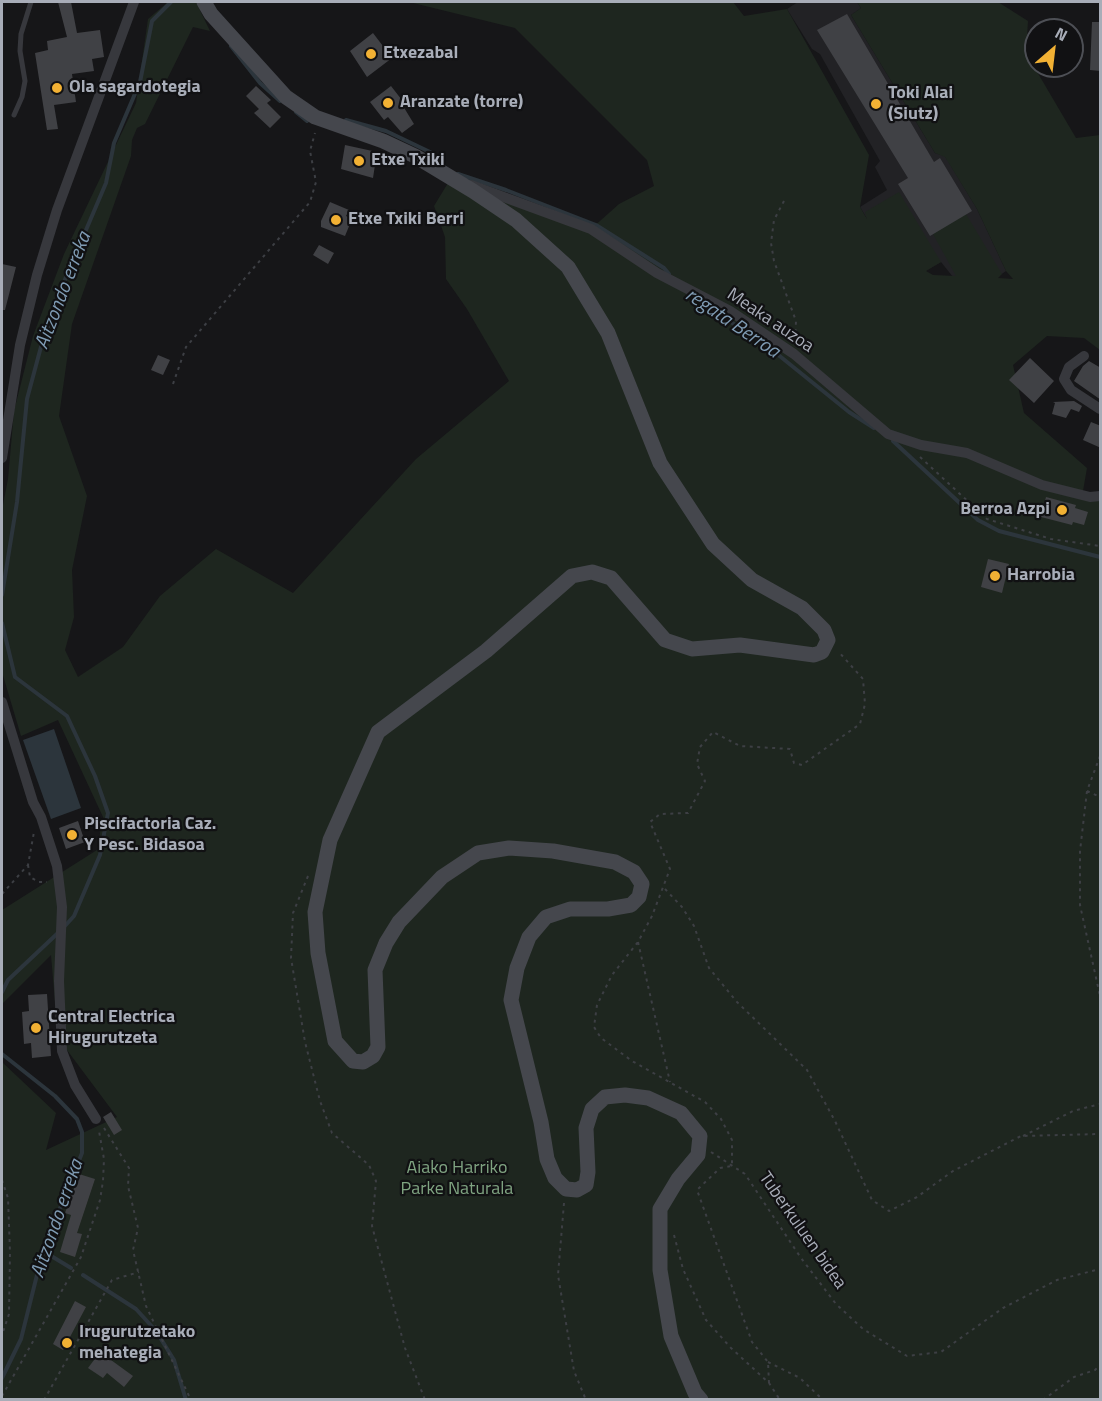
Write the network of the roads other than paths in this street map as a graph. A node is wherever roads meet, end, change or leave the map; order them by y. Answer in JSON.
{"nodes":[{"id":1,"x":30,"y":2,"type":"edge"},
{"id":2,"x":134,"y":2,"type":"edge"},
{"id":3,"x":204,"y":2,"type":"edge"},
{"id":4,"x":14,"y":115,"type":"dead end"},
{"id":5,"x":451,"y":178,"type":"junction"},
{"id":6,"x":1084,"y":356,"type":"dead end"},
{"id":7,"x":1101,"y":410,"type":"edge"},
{"id":8,"x":2,"y":458,"type":"edge"},
{"id":9,"x":1101,"y":496,"type":"edge"},
{"id":10,"x":2,"y":702,"type":"edge"},
{"id":11,"x":96,"y":1119,"type":"road end"},
{"id":12,"x":700,"y":1400,"type":"edge"}],
"edges":[{"from":1,"to":4,"type":"lane"},
{"from":2,"to":8,"type":"street"},
{"from":3,"to":5,"type":"street"},
{"from":5,"to":9,"type":"street","name":"Meaka auzoa"},
{"from":5,"to":12,"type":"street"},
{"from":6,"to":7,"type":"street"},
{"from":10,"to":11,"type":"street"}]}
